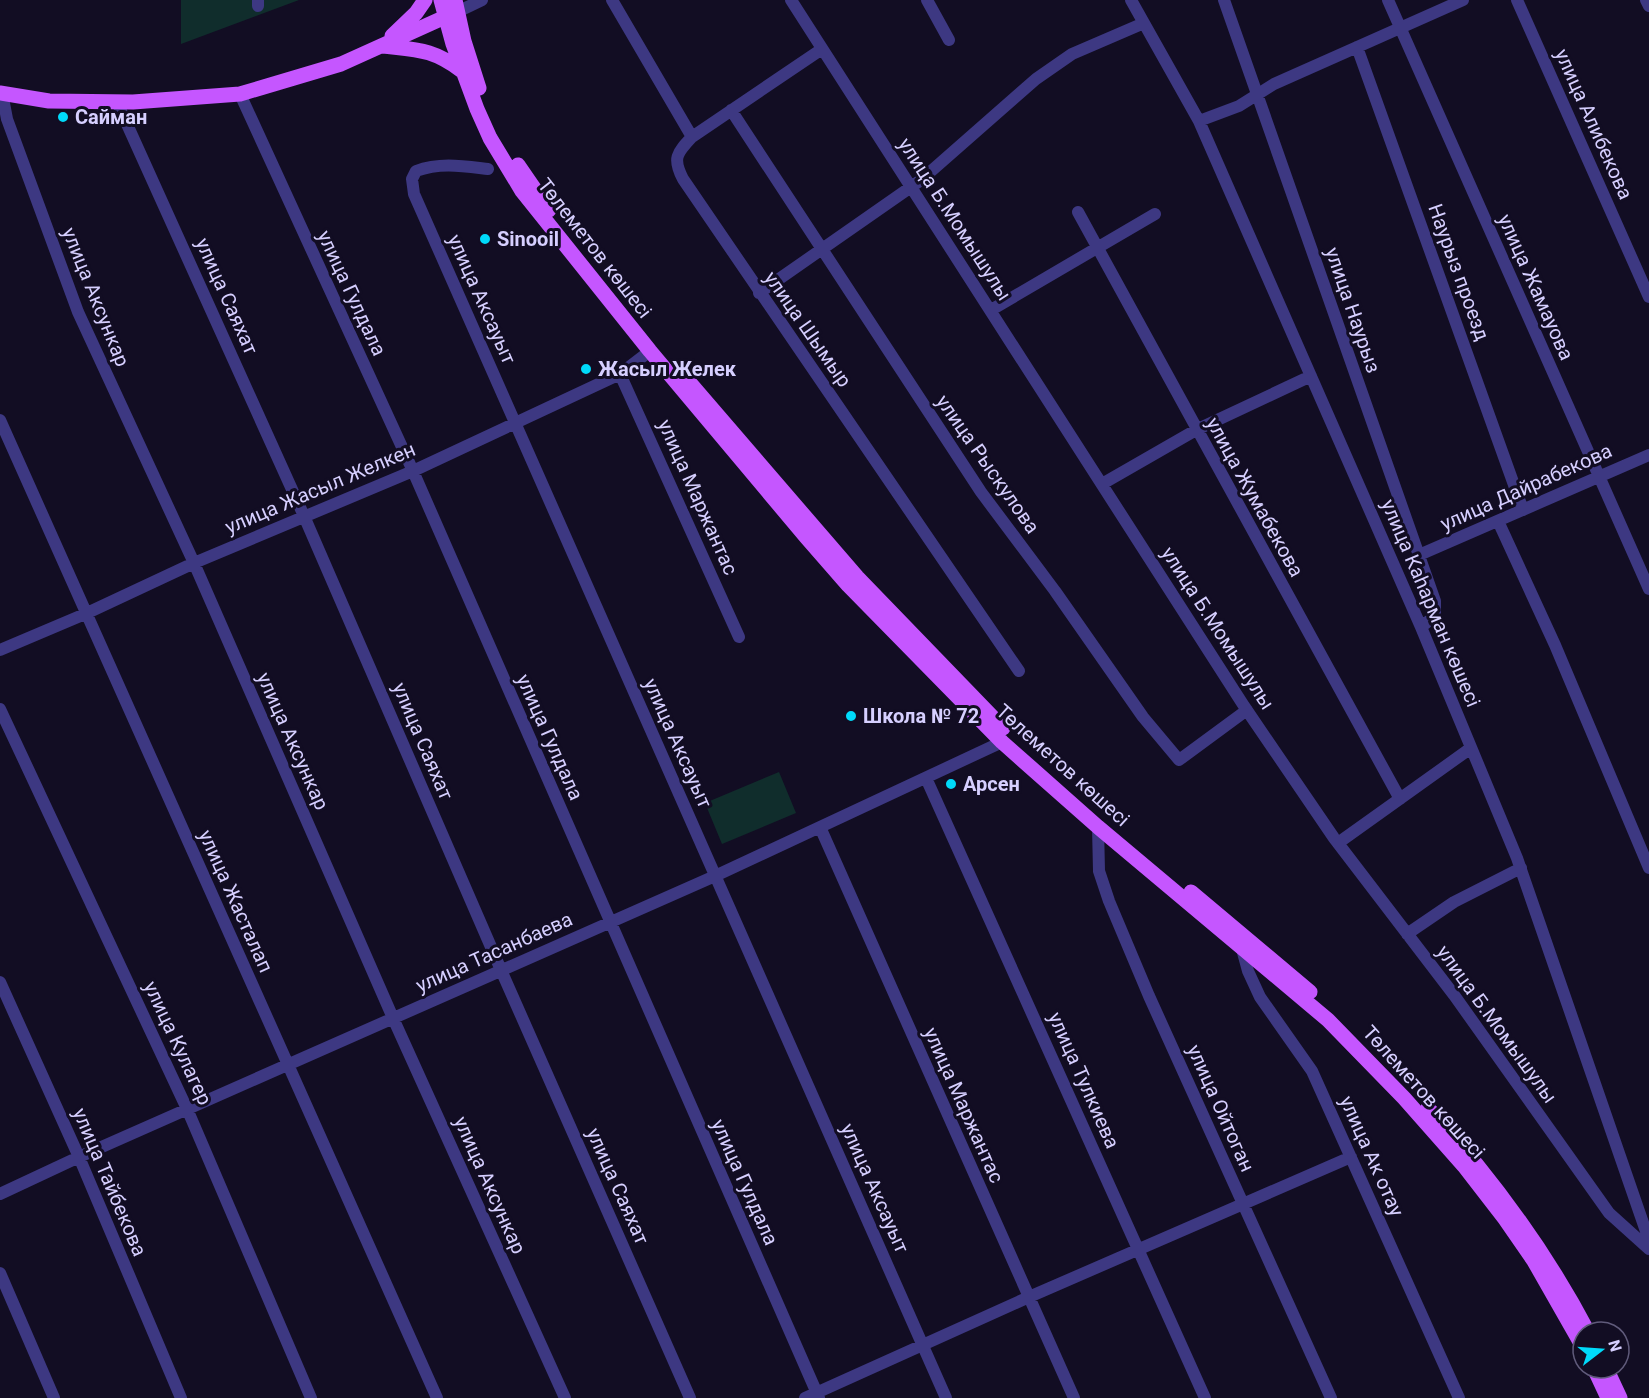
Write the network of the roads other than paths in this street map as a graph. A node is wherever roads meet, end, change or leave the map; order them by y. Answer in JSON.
{"nodes":[{"id":1,"x":425,"y":0,"type":"edge"},
{"id":2,"x":441,"y":0,"type":"edge"},
{"id":3,"x":482,"y":0,"type":"edge"},
{"id":4,"x":612,"y":0,"type":"edge"},
{"id":5,"x":791,"y":0,"type":"edge"},
{"id":6,"x":927,"y":0,"type":"edge"},
{"id":7,"x":1131,"y":0,"type":"edge"},
{"id":8,"x":1224,"y":0,"type":"edge"},
{"id":9,"x":1388,"y":0,"type":"edge"},
{"id":10,"x":1463,"y":0,"type":"edge"},
{"id":11,"x":1517,"y":0,"type":"edge"},
{"id":12,"x":1646,"y":0,"type":"edge"},
{"id":13,"x":1649,"y":6,"type":"edge"},
{"id":14,"x":452,"y":10,"type":"edge"},
{"id":15,"x":1144,"y":22,"type":"junction"},
{"id":16,"x":1400,"y":27,"type":"junction"},
{"id":17,"x":948,"y":40,"type":"dead end"},
{"id":18,"x":380,"y":46,"type":"junction"},
{"id":19,"x":1357,"y":47,"type":"junction"},
{"id":20,"x":822,"y":49,"type":"junction"},
{"id":21,"x":462,"y":70,"type":"junction"},
{"id":22,"x":1,"y":93,"type":"edge"},
{"id":23,"x":240,"y":94,"type":"junction"},
{"id":24,"x":1257,"y":94,"type":"junction"},
{"id":25,"x":117,"y":102,"type":"junction"},
{"id":26,"x":731,"y":110,"type":"junction"},
{"id":27,"x":1198,"y":121,"type":"junction"},
{"id":28,"x":692,"y":137,"type":"junction"},
{"id":29,"x":488,"y":169,"type":"dead end"},
{"id":30,"x":911,"y":186,"type":"junction"},
{"id":31,"x":1078,"y":213,"type":"dead end"},
{"id":32,"x":1155,"y":214,"type":"dead end"},
{"id":33,"x":1097,"y":249,"type":"junction"},
{"id":34,"x":821,"y":250,"type":"junction"},
{"id":35,"x":759,"y":293,"type":"junction"},
{"id":36,"x":1649,"y":297,"type":"edge"},
{"id":37,"x":991,"y":310,"type":"junction"},
{"id":38,"x":650,"y":351,"type":"junction"},
{"id":39,"x":620,"y":374,"type":"junction"},
{"id":40,"x":1311,"y":376,"type":"junction"},
{"id":41,"x":0,"y":420,"type":"edge"},
{"id":42,"x":514,"y":423,"type":"junction"},
{"id":43,"x":1196,"y":430,"type":"junction"},
{"id":44,"x":1649,"y":455,"type":"edge"},
{"id":45,"x":413,"y":471,"type":"junction"},
{"id":46,"x":1599,"y":477,"type":"junction"},
{"id":47,"x":1102,"y":484,"type":"junction"},
{"id":48,"x":1523,"y":510,"type":"junction"},
{"id":49,"x":304,"y":516,"type":"junction"},
{"id":50,"x":1498,"y":521,"type":"junction"},
{"id":51,"x":1419,"y":555,"type":"junction"},
{"id":52,"x":194,"y":563,"type":"junction"},
{"id":53,"x":1649,"y":590,"type":"edge"},
{"id":54,"x":85,"y":614,"type":"junction"},
{"id":55,"x":1421,"y":627,"type":"junction"},
{"id":56,"x":739,"y":637,"type":"dead end"},
{"id":57,"x":0,"y":650,"type":"edge"},
{"id":58,"x":1020,"y":671,"type":"dead end"},
{"id":59,"x":0,"y":709,"type":"edge"},
{"id":60,"x":1247,"y":710,"type":"junction"},
{"id":61,"x":1002,"y":742,"type":"junction"},
{"id":62,"x":1472,"y":748,"type":"junction"},
{"id":63,"x":926,"y":778,"type":"junction"},
{"id":64,"x":1400,"y":799,"type":"junction"},
{"id":65,"x":1098,"y":827,"type":"junction"},
{"id":66,"x":820,"y":828,"type":"junction"},
{"id":67,"x":1338,"y":843,"type":"junction"},
{"id":68,"x":1521,"y":867,"type":"junction"},
{"id":69,"x":1649,"y":868,"type":"edge"},
{"id":70,"x":715,"y":876,"type":"junction"},
{"id":71,"x":610,"y":922,"type":"junction"},
{"id":72,"x":1407,"y":934,"type":"junction"},
{"id":73,"x":1245,"y":944,"type":"junction"},
{"id":74,"x":501,"y":970,"type":"junction"},
{"id":75,"x":0,"y":982,"type":"edge"},
{"id":76,"x":393,"y":1018,"type":"junction"},
{"id":77,"x":289,"y":1065,"type":"junction"},
{"id":78,"x":188,"y":1111,"type":"junction"},
{"id":79,"x":1351,"y":1156,"type":"junction"},
{"id":80,"x":79,"y":1157,"type":"junction"},
{"id":81,"x":0,"y":1194,"type":"edge"},
{"id":82,"x":1242,"y":1203,"type":"junction"},
{"id":83,"x":1649,"y":1240,"type":"edge"},
{"id":84,"x":1649,"y":1249,"type":"edge"},
{"id":85,"x":1139,"y":1250,"type":"junction"},
{"id":86,"x":0,"y":1274,"type":"edge"},
{"id":87,"x":1029,"y":1297,"type":"junction"},
{"id":88,"x":1581,"y":1320,"type":"edge"},
{"id":89,"x":1571,"y":1326,"type":"edge"},
{"id":90,"x":923,"y":1345,"type":"junction"},
{"id":91,"x":1600,"y":1380,"type":"edge"},
{"id":92,"x":1612,"y":1380,"type":"edge"},
{"id":93,"x":818,"y":1395,"type":"edge"},
{"id":94,"x":54,"y":1398,"type":"edge"},
{"id":95,"x":181,"y":1398,"type":"edge"},
{"id":96,"x":311,"y":1398,"type":"edge"},
{"id":97,"x":437,"y":1398,"type":"edge"},
{"id":98,"x":564,"y":1398,"type":"edge"},
{"id":99,"x":690,"y":1398,"type":"edge"},
{"id":100,"x":805,"y":1398,"type":"edge"},
{"id":101,"x":946,"y":1398,"type":"edge"},
{"id":102,"x":1074,"y":1398,"type":"edge"},
{"id":103,"x":1204,"y":1398,"type":"edge"},
{"id":104,"x":1330,"y":1398,"type":"edge"},
{"id":105,"x":1459,"y":1398,"type":"edge"},
{"id":106,"x":1608,"y":1398,"type":"edge"},
{"id":107,"x":1620,"y":1398,"type":"edge"}],
"edges":[{"from":1,"to":18,"type":"main road"},
{"from":2,"to":14,"type":"main road","name":"Төлеметов көшесі"},
{"from":3,"to":14,"type":"street"},
{"from":4,"to":28,"type":"street"},
{"from":5,"to":20,"type":"street","name":"улица Б.Момышулы"},
{"from":6,"to":17,"type":"street"},
{"from":7,"to":15,"type":"street","name":"улица Каһарман көшесі"},
{"from":8,"to":24,"type":"street","name":"улица Наурыз"},
{"from":9,"to":16,"type":"street","name":"улица Жамауова"},
{"from":10,"to":16,"type":"street"},
{"from":11,"to":36,"type":"street","name":"улица Алибекова"},
{"from":12,"to":13,"type":"street"},
{"from":14,"to":18,"type":"main road"},
{"from":14,"to":21,"type":"main road","name":"Төлеметов көшесі"},
{"from":14,"to":73,"type":"main road","name":"Төлеметов көшесі"},
{"from":15,"to":27,"type":"street","name":"улица Каһарман көшесі"},
{"from":15,"to":30,"type":"street"},
{"from":16,"to":19,"type":"street"},
{"from":16,"to":46,"type":"street","name":"улица Жамауова"},
{"from":18,"to":21,"type":"main road"},
{"from":18,"to":23,"type":"main road"},
{"from":19,"to":24,"type":"street"},
{"from":19,"to":48,"type":"street","name":"Наурыз проезд"},
{"from":20,"to":26,"type":"street"},
{"from":20,"to":30,"type":"street","name":"улица Б.Момышулы"},
{"from":21,"to":38,"type":"main road","name":"Төлеметов көшесі"},
{"from":22,"to":25,"type":"main road"},
{"from":22,"to":52,"type":"street","name":"улица Аксункар"},
{"from":23,"to":25,"type":"main road"},
{"from":23,"to":45,"type":"street","name":"улица Гулдала"},
{"from":24,"to":27,"type":"street"},
{"from":24,"to":51,"type":"street","name":"улица Наурыз"},
{"from":25,"to":49,"type":"street","name":"улица Саяхат"},
{"from":26,"to":28,"type":"street"},
{"from":26,"to":34,"type":"street","name":"улица Рыскулова"},
{"from":27,"to":40,"type":"street","name":"улица Каһарман көшесі"},
{"from":28,"to":35,"type":"street","name":"улица Шымыр"},
{"from":29,"to":42,"type":"street","name":"улица Аксауыт"},
{"from":30,"to":34,"type":"street"},
{"from":30,"to":37,"type":"street","name":"улица Б.Момышулы"},
{"from":31,"to":33,"type":"street","name":"улица Жумабекова"},
{"from":32,"to":33,"type":"street"},
{"from":33,"to":37,"type":"street"},
{"from":33,"to":43,"type":"street","name":"улица Жумабекова"},
{"from":34,"to":35,"type":"street"},
{"from":34,"to":60,"type":"street","name":"улица Рыскулова"},
{"from":35,"to":58,"type":"street","name":"улица Шымыр"},
{"from":37,"to":47,"type":"street","name":"улица Б.Момышулы"},
{"from":38,"to":39,"type":"street","name":"улица Жасыл Желкен"},
{"from":38,"to":61,"type":"main road","name":"Төлеметов көшесі"},
{"from":39,"to":42,"type":"street","name":"улица Жасыл Желкен"},
{"from":39,"to":56,"type":"street","name":"улица Маржантас"},
{"from":40,"to":43,"type":"street"},
{"from":40,"to":55,"type":"street","name":"улица Каһарман көшесі"},
{"from":41,"to":54,"type":"street","name":"улица Жасталап"},
{"from":42,"to":45,"type":"street","name":"улица Жасыл Желкен"},
{"from":42,"to":70,"type":"street","name":"улица Аксауыт"},
{"from":43,"to":47,"type":"street"},
{"from":43,"to":64,"type":"street","name":"улица Жумабекова"},
{"from":44,"to":46,"type":"street","name":"улица Дайрабекова"},
{"from":45,"to":49,"type":"street","name":"улица Жасыл Желкен"},
{"from":45,"to":71,"type":"street","name":"улица Гулдала"},
{"from":46,"to":48,"type":"street","name":"улица Дайрабекова"},
{"from":46,"to":53,"type":"street","name":"улица Жамауова"},
{"from":47,"to":60,"type":"street","name":"улица Б.Момышулы"},
{"from":48,"to":50,"type":"street","name":"улица Дайрабекова"},
{"from":49,"to":52,"type":"street","name":"улица Жасыл Желкен"},
{"from":49,"to":74,"type":"street","name":"улица Саяхат"},
{"from":50,"to":51,"type":"street","name":"улица Дайрабекова"},
{"from":50,"to":69,"type":"street"},
{"from":51,"to":55,"type":"street","name":"улица Наурыз"},
{"from":52,"to":54,"type":"street","name":"улица Жасыл Желкен"},
{"from":52,"to":76,"type":"street","name":"улица Аксункар"},
{"from":54,"to":57,"type":"street","name":"улица Жасыл Желкен"},
{"from":54,"to":77,"type":"street","name":"улица Жасталап"},
{"from":55,"to":62,"type":"street","name":"улица Каһарман көшесі"},
{"from":59,"to":78,"type":"street","name":"улица Кулагер"},
{"from":60,"to":67,"type":"street","name":"улица Б.Момышулы"},
{"from":61,"to":63,"type":"street","name":"улица Тасанбаева"},
{"from":61,"to":65,"type":"main road","name":"Төлеметов көшесі"},
{"from":62,"to":64,"type":"street"},
{"from":62,"to":68,"type":"street","name":"улица Каһарман көшесі"},
{"from":63,"to":66,"type":"street","name":"улица Тасанбаева"},
{"from":63,"to":85,"type":"street","name":"улица Тулкиева"},
{"from":64,"to":67,"type":"street"},
{"from":65,"to":73,"type":"main road","name":"Төлеметов көшесі"},
{"from":65,"to":82,"type":"street","name":"улица Ойтоган"},
{"from":66,"to":70,"type":"street","name":"улица Тасанбаева"},
{"from":66,"to":87,"type":"street","name":"улица Маржантас"},
{"from":67,"to":72,"type":"street","name":"улица Б.Момышулы"},
{"from":68,"to":72,"type":"street"},
{"from":68,"to":83,"type":"street","name":"улица Каһарман көшесі"},
{"from":70,"to":71,"type":"street","name":"улица Тасанбаева"},
{"from":70,"to":90,"type":"street","name":"улица Аксауыт"},
{"from":71,"to":74,"type":"street","name":"улица Тасанбаева"},
{"from":71,"to":93,"type":"street","name":"улица Гулдала"},
{"from":72,"to":84,"type":"street","name":"улица Б.Момышулы"},
{"from":73,"to":79,"type":"street","name":"улица Ак отау"},
{"from":73,"to":88,"type":"main road","name":"Төлеметов көшесі"},
{"from":73,"to":89,"type":"main road","name":"Төлеметов көшесі"},
{"from":74,"to":76,"type":"street","name":"улица Тасанбаева"},
{"from":74,"to":99,"type":"street","name":"улица Саяхат"},
{"from":75,"to":80,"type":"street","name":"улица Тайбекова"},
{"from":76,"to":77,"type":"street","name":"улица Тасанбаева"},
{"from":76,"to":98,"type":"street","name":"улица Аксункар"},
{"from":77,"to":78,"type":"street","name":"улица Тасанбаева"},
{"from":77,"to":97,"type":"street","name":"улица Жасталап"},
{"from":78,"to":80,"type":"street","name":"улица Тасанбаева"},
{"from":78,"to":96,"type":"street","name":"улица Кулагер"},
{"from":79,"to":82,"type":"street"},
{"from":79,"to":105,"type":"street","name":"улица Ак отау"},
{"from":80,"to":81,"type":"street","name":"улица Тасанбаева"},
{"from":80,"to":95,"type":"street","name":"улица Тайбекова"},
{"from":82,"to":85,"type":"street"},
{"from":82,"to":104,"type":"street","name":"улица Ойтоган"},
{"from":85,"to":87,"type":"street"},
{"from":85,"to":103,"type":"street","name":"улица Тулкиева"},
{"from":86,"to":94,"type":"street"},
{"from":87,"to":90,"type":"street"},
{"from":87,"to":102,"type":"street","name":"улица Маржантас"},
{"from":90,"to":93,"type":"street"},
{"from":90,"to":101,"type":"street","name":"улица Аксауыт"},
{"from":91,"to":106,"type":"main road"},
{"from":92,"to":107,"type":"main road"},
{"from":93,"to":100,"type":"street"}]}
